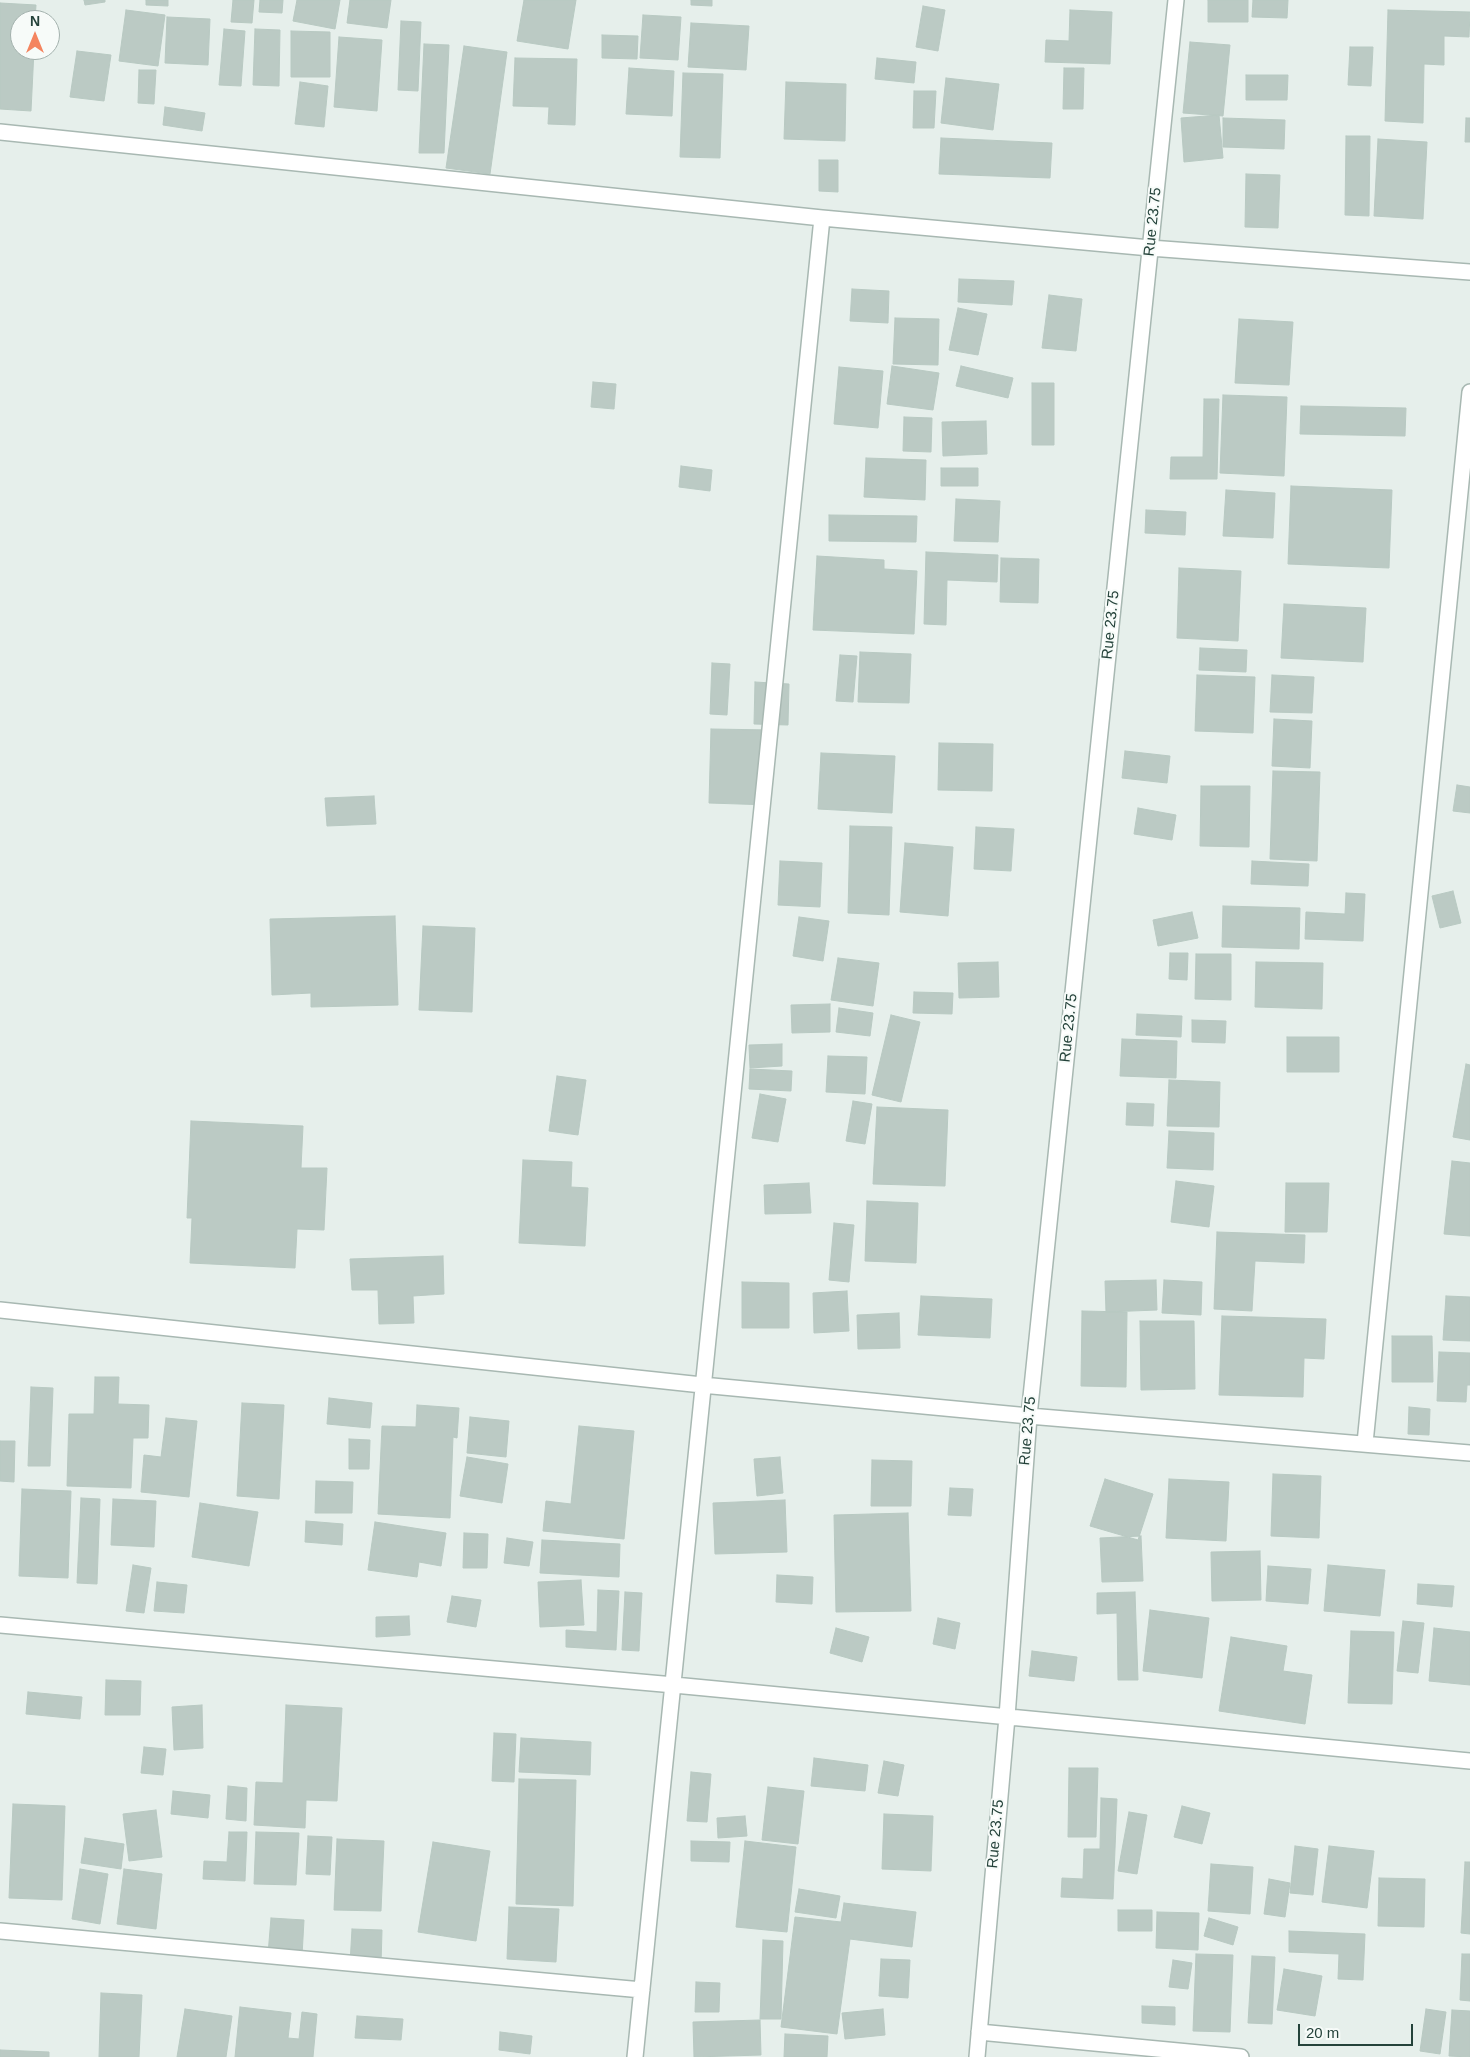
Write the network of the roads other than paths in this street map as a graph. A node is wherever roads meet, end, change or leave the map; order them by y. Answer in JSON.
{"nodes":[{"id":1,"x":1176,"y":0,"type":"edge"},
{"id":2,"x":0,"y":132,"type":"edge"},
{"id":3,"x":822,"y":218,"type":"junction"},
{"id":4,"x":1150,"y":248,"type":"junction"},
{"id":5,"x":1470,"y":272,"type":"edge"},
{"id":6,"x":1470,"y":392,"type":"edge"},
{"id":7,"x":0,"y":1310,"type":"edge"},
{"id":8,"x":702,"y":1385,"type":"junction"},
{"id":9,"x":1029,"y":1416,"type":"junction"},
{"id":10,"x":1364,"y":1443,"type":"junction"},
{"id":11,"x":1470,"y":1453,"type":"edge"},
{"id":12,"x":0,"y":1625,"type":"edge"},
{"id":13,"x":674,"y":1685,"type":"junction"},
{"id":14,"x":1007,"y":1717,"type":"junction"},
{"id":15,"x":1470,"y":1761,"type":"edge"},
{"id":16,"x":0,"y":1931,"type":"edge"},
{"id":17,"x":642,"y":1990,"type":"junction"},
{"id":18,"x":979,"y":2032,"type":"junction"},
{"id":19,"x":635,"y":2057,"type":"edge"},
{"id":20,"x":977,"y":2057,"type":"edge"},
{"id":21,"x":1241,"y":2057,"type":"edge"}],
"edges":[{"from":1,"to":4,"type":"street","name":"Rue 23.75"},
{"from":2,"to":3,"type":"street"},
{"from":3,"to":4,"type":"street"},
{"from":3,"to":8,"type":"street"},
{"from":4,"to":5,"type":"street"},
{"from":4,"to":9,"type":"street","name":"Rue 23.75"},
{"from":6,"to":10,"type":"street"},
{"from":7,"to":8,"type":"street"},
{"from":8,"to":9,"type":"street"},
{"from":8,"to":13,"type":"street"},
{"from":9,"to":10,"type":"street"},
{"from":9,"to":14,"type":"street","name":"Rue 23.75"},
{"from":10,"to":11,"type":"street"},
{"from":12,"to":13,"type":"street"},
{"from":13,"to":14,"type":"street"},
{"from":13,"to":17,"type":"street"},
{"from":14,"to":15,"type":"street"},
{"from":14,"to":18,"type":"street","name":"Rue 23.75"},
{"from":16,"to":17,"type":"street"},
{"from":17,"to":19,"type":"street"},
{"from":18,"to":20,"type":"street","name":"Rue 23.75"},
{"from":18,"to":21,"type":"street"}]}
